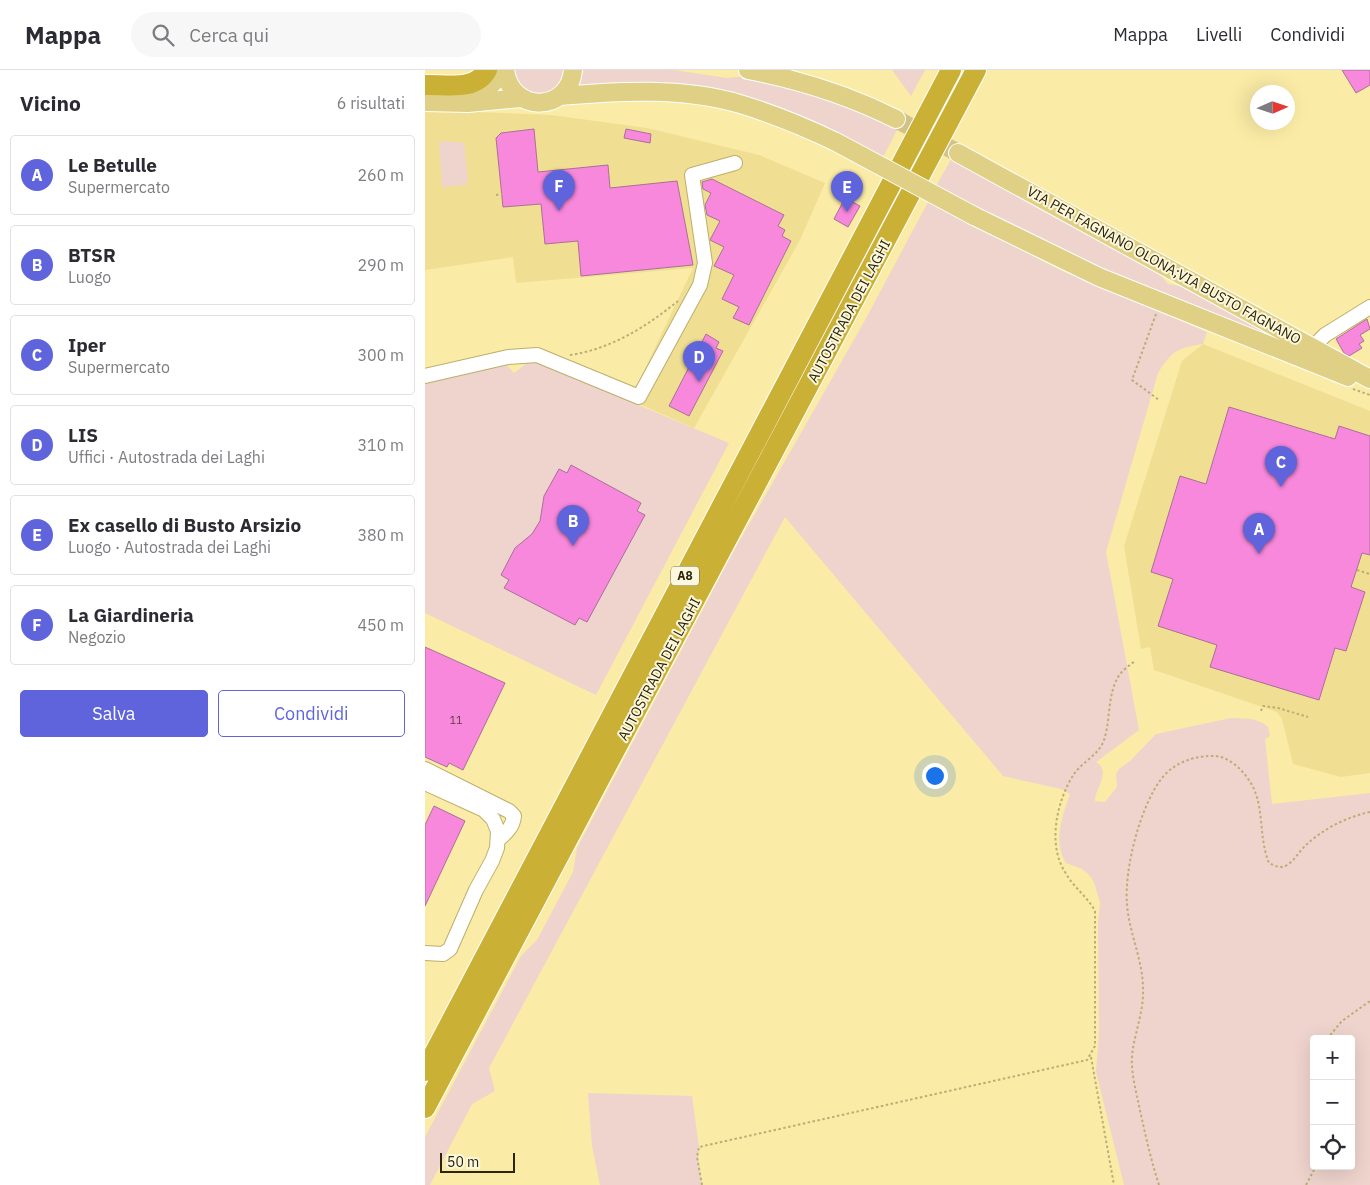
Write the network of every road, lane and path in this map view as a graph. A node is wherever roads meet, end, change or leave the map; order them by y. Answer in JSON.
{"nodes":[{"id":1,"x":487,"y":70,"type":"edge"},
{"id":2,"x":504,"y":70,"type":"edge"},
{"id":3,"x":573,"y":70,"type":"edge"},
{"id":4,"x":748,"y":70,"type":"edge"},
{"id":5,"x":978,"y":70,"type":"edge"},
{"id":6,"x":949,"y":74,"type":"edge"},
{"id":7,"x":425,"y":85,"type":"edge"},
{"id":8,"x":425,"y":93,"type":"edge"},
{"id":9,"x":564,"y":95,"type":"junction"},
{"id":10,"x":521,"y":98,"type":"junction"},
{"id":11,"x":425,"y":102,"type":"edge"},
{"id":12,"x":583,"y":105,"type":"dead end"},
{"id":13,"x":896,"y":119,"type":"tunnel mouth"},
{"id":14,"x":958,"y":152,"type":"tunnel mouth"},
{"id":15,"x":735,"y":162,"type":"dead end"},
{"id":16,"x":502,"y":194,"type":"dead end"},
{"id":17,"x":496,"y":195,"type":"dead end"},
{"id":18,"x":684,"y":304,"type":"junction"},
{"id":19,"x":1370,"y":307,"type":"edge"},
{"id":20,"x":1156,"y":312,"type":"dead end"},
{"id":21,"x":1313,"y":347,"type":"junction"},
{"id":22,"x":569,"y":355,"type":"dead end"},
{"id":23,"x":425,"y":376,"type":"edge"},
{"id":24,"x":1370,"y":379,"type":"edge"},
{"id":25,"x":1370,"y":386,"type":"edge"},
{"id":26,"x":1159,"y":400,"type":"dead end"},
{"id":27,"x":1357,"y":570,"type":"dead end"},
{"id":28,"x":1370,"y":574,"type":"edge"},
{"id":29,"x":1135,"y":661,"type":"dead end"},
{"id":30,"x":1261,"y":711,"type":"dead end"},
{"id":31,"x":1308,"y":717,"type":"dead end"},
{"id":32,"x":425,"y":770,"type":"edge"},
{"id":33,"x":425,"y":783,"type":"edge"},
{"id":34,"x":1370,"y":812,"type":"edge"},
{"id":35,"x":499,"y":839,"type":"junction"},
{"id":36,"x":425,"y":953,"type":"edge"},
{"id":37,"x":1370,"y":1001,"type":"edge"},
{"id":38,"x":1330,"y":1035,"type":"edge"},
{"id":39,"x":1091,"y":1056,"type":"junction"},
{"id":40,"x":425,"y":1071,"type":"edge"},
{"id":41,"x":425,"y":1108,"type":"edge"},
{"id":42,"x":1314,"y":1170,"type":"edge"},
{"id":43,"x":702,"y":1185,"type":"edge"},
{"id":44,"x":1114,"y":1185,"type":"edge"},
{"id":45,"x":1159,"y":1185,"type":"edge"},
{"id":46,"x":1307,"y":1185,"type":"edge"}],
"edges":[{"from":1,"to":7,"type":"highway"},
{"from":2,"to":8,"type":"main road"},
{"from":2,"to":10,"type":"main road"},
{"from":3,"to":9,"type":"main road"},
{"from":4,"to":13,"type":"main road"},
{"from":5,"to":41,"type":"highway","name":"AUTOSTRADA DEI LAGHI","number":"A8"},
{"from":6,"to":40,"type":"highway","name":"AUTOSTRADA DEI LAGHI","number":"A8"},
{"from":9,"to":10,"type":"main road","name":"VIA PER FAGNANO OLONA;VIA BUSTO FAGNANO"},
{"from":9,"to":12,"type":"street"},
{"from":9,"to":25,"type":"main road","name":"VIA PER FAGNANO OLONA;VIA BUSTO FAGNANO","bridge":true},
{"from":10,"to":11,"type":"main road","name":"VIA PER FAGNANO OLONA;VIA BUSTO FAGNANO"},
{"from":14,"to":21,"type":"main road","name":"VIA PER FAGNANO OLONA;VIA BUSTO FAGNANO"},
{"from":15,"to":18,"type":"street"},
{"from":16,"to":17,"type":"path"},
{"from":18,"to":22,"type":"path"},
{"from":18,"to":23,"type":"street"},
{"from":19,"to":21,"type":"street"},
{"from":20,"to":26,"type":"path"},
{"from":21,"to":24,"type":"main road","name":"VIA PER FAGNANO OLONA;VIA BUSTO FAGNANO"},
{"from":27,"to":28,"type":"path"},
{"from":29,"to":39,"type":"path"},
{"from":30,"to":31,"type":"path"},
{"from":32,"to":35,"type":"street"},
{"from":33,"to":35,"type":"street"},
{"from":34,"to":45,"type":"path"},
{"from":35,"to":36,"type":"street"},
{"from":37,"to":38,"type":"path"},
{"from":39,"to":43,"type":"path"},
{"from":39,"to":44,"type":"path"},
{"from":42,"to":46,"type":"path"}]}
